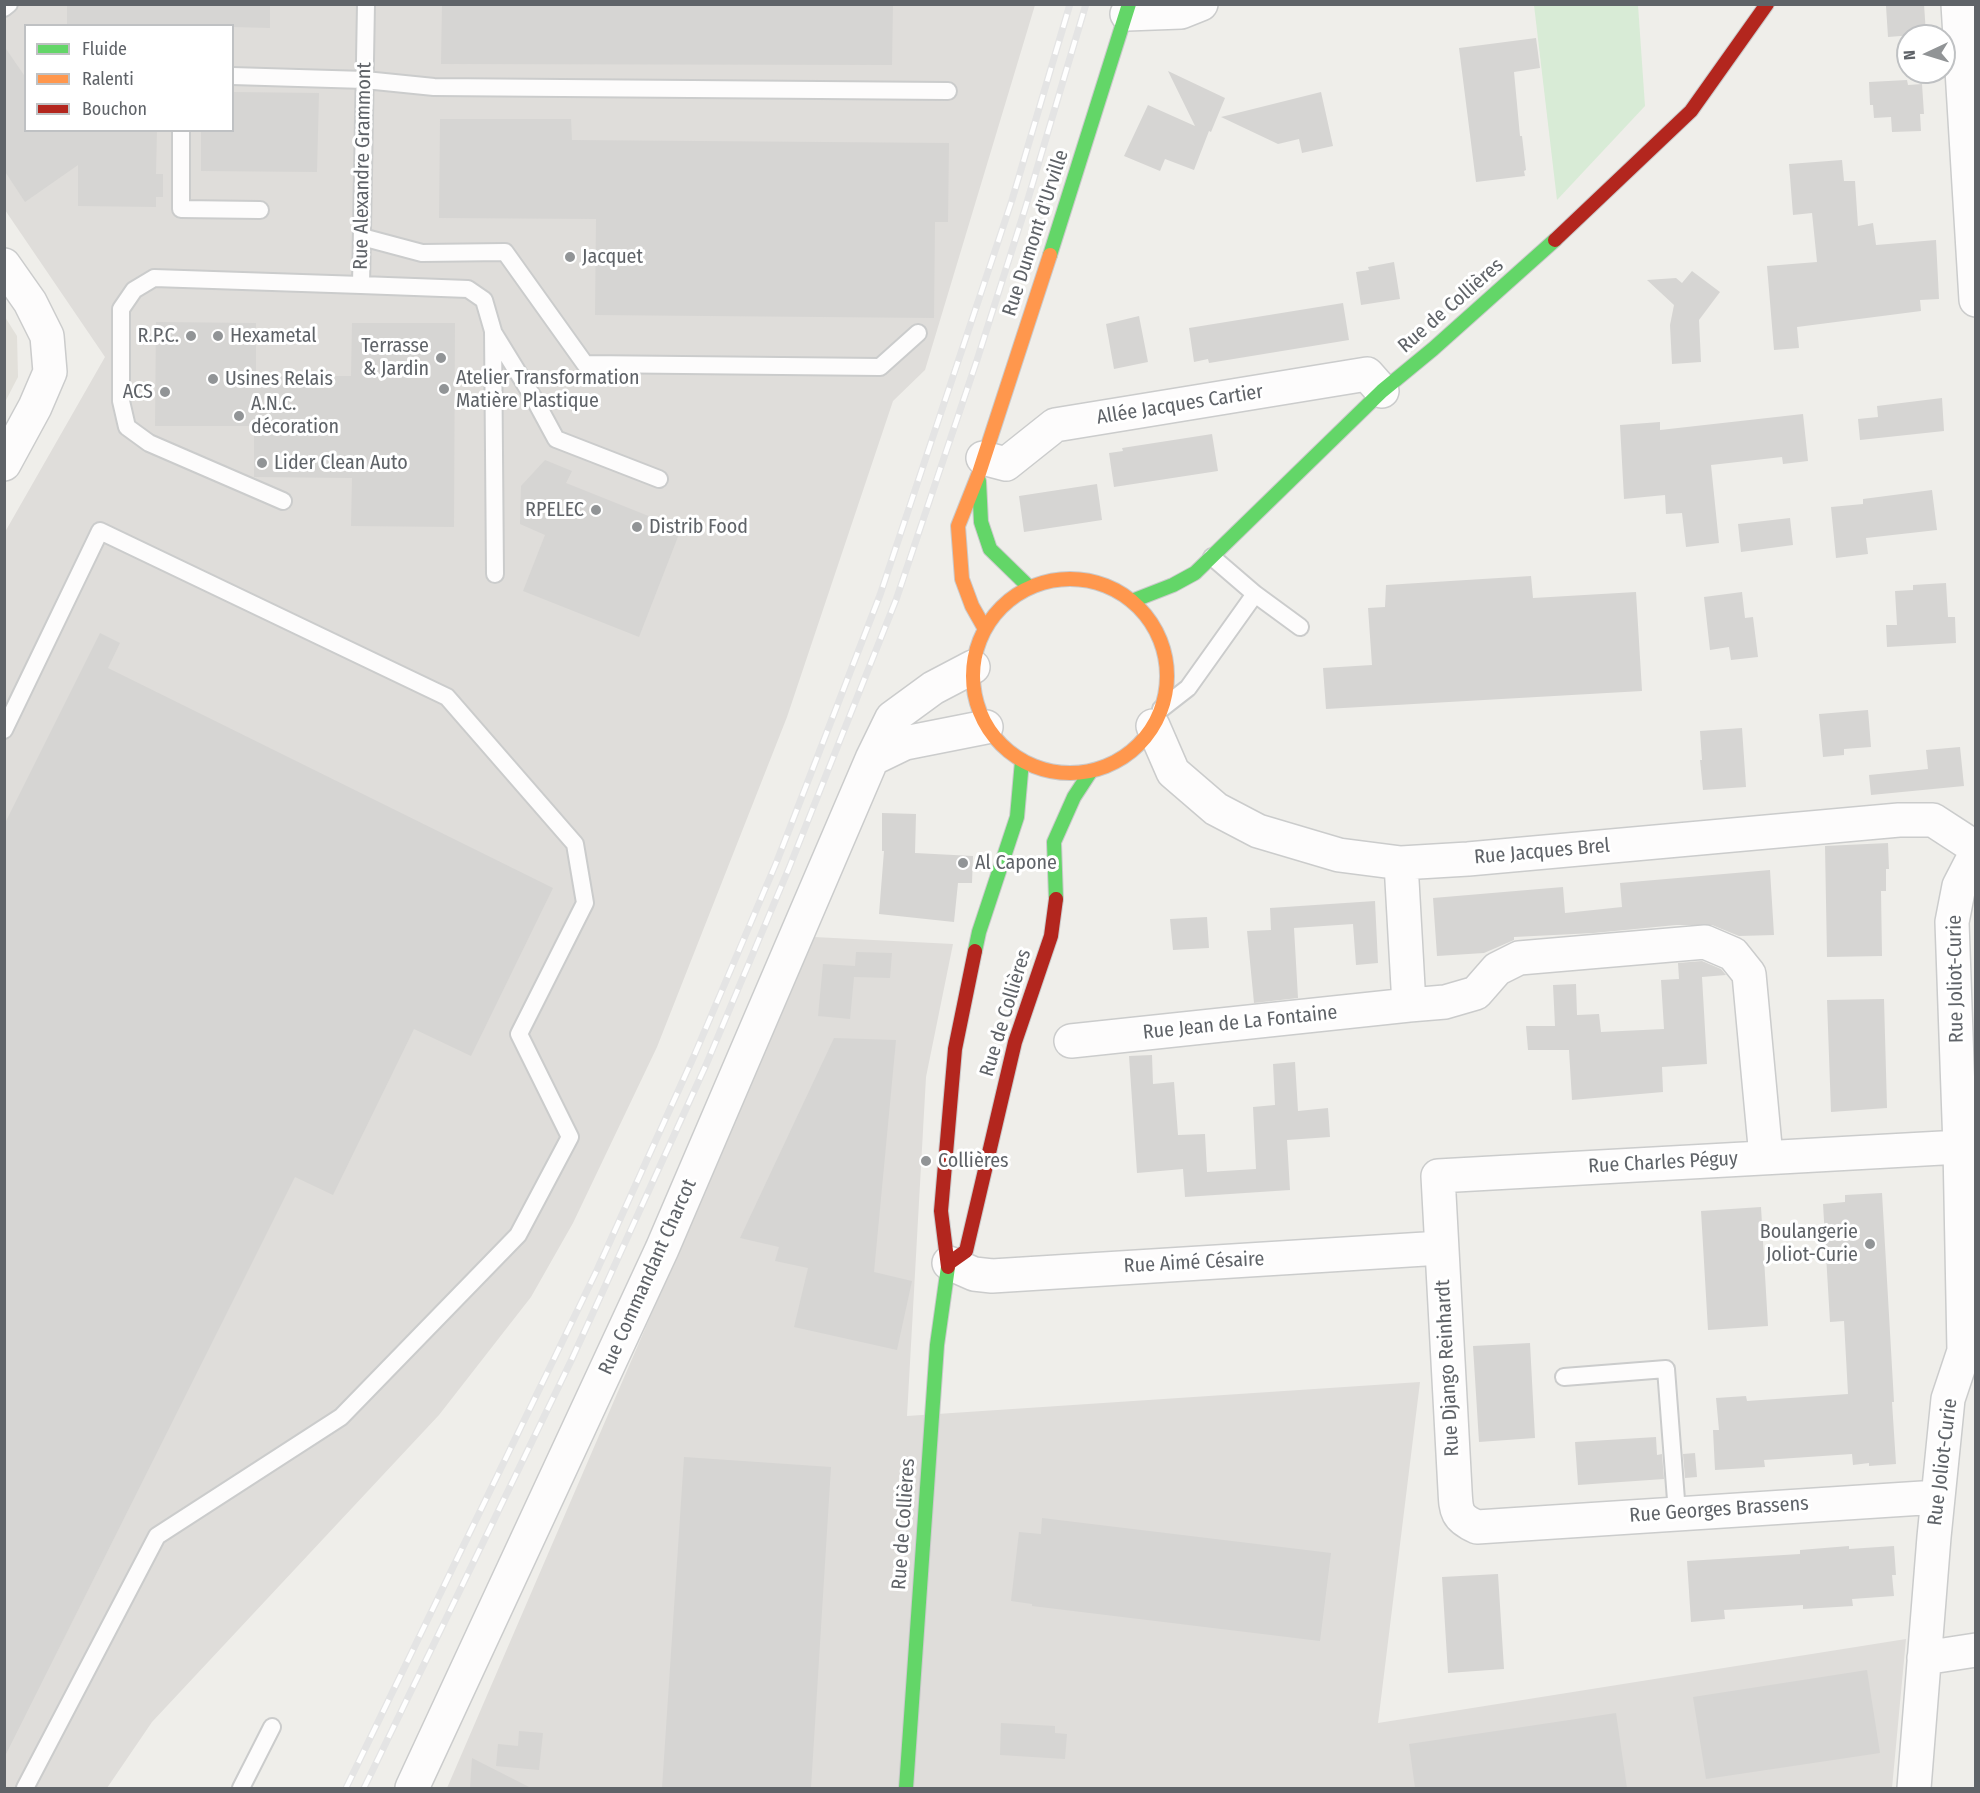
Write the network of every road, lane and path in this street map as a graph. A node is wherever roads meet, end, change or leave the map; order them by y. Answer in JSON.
{"nodes":[{"id":1,"x":9,"y":4,"type":"edge"},
{"id":2,"x":366,"y":4,"type":"edge"},
{"id":3,"x":1201,"y":4,"type":"edge"},
{"id":4,"x":1767,"y":4,"type":"edge"},
{"id":5,"x":1958,"y":4,"type":"edge"},
{"id":6,"x":4,"y":8,"type":"edge"},
{"id":7,"x":1128,"y":9,"type":"edge"},
{"id":8,"x":234,"y":76,"type":"edge"},
{"id":9,"x":365,"y":80,"type":"junction"},
{"id":10,"x":948,"y":91,"type":"dead end"},
{"id":11,"x":181,"y":132,"type":"edge"},
{"id":12,"x":260,"y":210,"type":"dead end"},
{"id":13,"x":362,"y":237,"type":"junction"},
{"id":14,"x":4,"y":266,"type":"edge"},
{"id":15,"x":361,"y":285,"type":"junction"},
{"id":16,"x":1976,"y":300,"type":"edge"},
{"id":17,"x":492,"y":331,"type":"junction"},
{"id":18,"x":918,"y":333,"type":"dead end"},
{"id":19,"x":1382,"y":391,"type":"junction"},
{"id":20,"x":4,"y":464,"type":"edge"},
{"id":21,"x":981,"y":466,"type":"junction"},
{"id":22,"x":659,"y":479,"type":"dead end"},
{"id":23,"x":283,"y":501,"type":"dead end"},
{"id":24,"x":1212,"y":557,"type":"junction"},
{"id":25,"x":495,"y":574,"type":"dead end"},
{"id":26,"x":1029,"y":588,"type":"junction"},
{"id":27,"x":1255,"y":594,"type":"junction"},
{"id":28,"x":1132,"y":601,"type":"junction"},
{"id":29,"x":1300,"y":627,"type":"dead end"},
{"id":30,"x":985,"y":629,"type":"junction"},
{"id":31,"x":973,"y":667,"type":"junction"},
{"id":32,"x":1157,"y":718,"type":"junction"},
{"id":33,"x":986,"y":727,"type":"junction"},
{"id":34,"x":4,"y":730,"type":"edge"},
{"id":35,"x":872,"y":759,"type":"junction"},
{"id":36,"x":1022,"y":760,"type":"junction"},
{"id":37,"x":1091,"y":771,"type":"junction"},
{"id":38,"x":1976,"y":848,"type":"edge"},
{"id":39,"x":1976,"y":853,"type":"edge"},
{"id":40,"x":1401,"y":862,"type":"junction"},
{"id":41,"x":1409,"y":1005,"type":"junction"},
{"id":42,"x":1071,"y":1041,"type":"dead end"},
{"id":43,"x":1960,"y":1147,"type":"junction"},
{"id":44,"x":1766,"y":1157,"type":"junction"},
{"id":45,"x":1438,"y":1176,"type":"joint"},
{"id":46,"x":1441,"y":1248,"type":"junction"},
{"id":47,"x":949,"y":1263,"type":"junction"},
{"id":48,"x":1564,"y":1377,"type":"dead end"},
{"id":49,"x":1938,"y":1497,"type":"junction"},
{"id":50,"x":1677,"y":1513,"type":"junction"},
{"id":51,"x":1500,"y":1524,"type":"joint"},
{"id":52,"x":1976,"y":1650,"type":"edge"},
{"id":53,"x":1924,"y":1658,"type":"junction"},
{"id":54,"x":272,"y":1727,"type":"dead end"},
{"id":55,"x":25,"y":1788,"type":"edge"},
{"id":56,"x":241,"y":1788,"type":"edge"},
{"id":57,"x":412,"y":1788,"type":"edge"},
{"id":58,"x":906,"y":1788,"type":"edge"},
{"id":59,"x":1914,"y":1788,"type":"edge"}],
"edges":[{"from":1,"to":6,"type":"lane"},
{"from":2,"to":9,"type":"lane","name":"Rue Alexandre Grammont"},
{"from":3,"to":7,"type":"street"},
{"from":4,"to":19,"type":"main road","name":"Rue de Collières"},
{"from":5,"to":16,"type":"street"},
{"from":7,"to":21,"type":"main road","name":"Rue Dumont d'Urville"},
{"from":8,"to":9,"type":"lane"},
{"from":9,"to":10,"type":"lane"},
{"from":9,"to":13,"type":"lane","name":"Rue Alexandre Grammont"},
{"from":11,"to":12,"type":"lane"},
{"from":13,"to":15,"type":"lane","name":"Rue Alexandre Grammont"},
{"from":13,"to":18,"type":"lane"},
{"from":14,"to":20,"type":"street"},
{"from":15,"to":17,"type":"lane"},
{"from":15,"to":23,"type":"lane","name":"Rue Alexandre Grammont"},
{"from":17,"to":22,"type":"lane"},
{"from":17,"to":25,"type":"lane"},
{"from":19,"to":21,"type":"street","name":"Allée Jacques Cartier"},
{"from":19,"to":24,"type":"main road","name":"Rue de Collières"},
{"from":21,"to":26,"type":"main road","name":"Rue Dumont d'Urville"},
{"from":21,"to":30,"type":"main road","name":"Rue Dumont d'Urville"},
{"from":24,"to":27,"type":"lane"},
{"from":24,"to":28,"type":"main road","name":"Rue de Collières"},
{"from":26,"to":28,"type":"main road"},
{"from":26,"to":30,"type":"main road"},
{"from":27,"to":29,"type":"lane"},
{"from":27,"to":32,"type":"lane"},
{"from":28,"to":32,"type":"main road"},
{"from":30,"to":31,"type":"main road"},
{"from":31,"to":33,"type":"main road"},
{"from":31,"to":35,"type":"street","name":"Rue Commandant Charcot"},
{"from":32,"to":37,"type":"main road"},
{"from":32,"to":40,"type":"street","name":"Rue Jacques Brel"},
{"from":33,"to":35,"type":"street"},
{"from":33,"to":36,"type":"main road"},
{"from":34,"to":55,"type":"lane"},
{"from":35,"to":57,"type":"street","name":"Rue Commandant Charcot"},
{"from":36,"to":37,"type":"main road"},
{"from":36,"to":47,"type":"main road","name":"Rue de Collières"},
{"from":37,"to":47,"type":"main road","name":"Rue de Collières"},
{"from":38,"to":40,"type":"street","name":"Rue Jacques Brel"},
{"from":39,"to":43,"type":"street","name":"Rue Joliot-Curie"},
{"from":40,"to":41,"type":"street"},
{"from":41,"to":42,"type":"street","name":"Rue Jean de La Fontaine"},
{"from":41,"to":44,"type":"street","name":"Rue Jean de La Fontaine"},
{"from":43,"to":44,"type":"street","name":"Rue Charles Péguy"},
{"from":43,"to":49,"type":"street","name":"Rue Joliot-Curie"},
{"from":44,"to":45,"type":"street","name":"Rue Charles Péguy"},
{"from":45,"to":46,"type":"street","name":"Rue Django Reinhardt"},
{"from":46,"to":47,"type":"street","name":"Rue Aimé Césaire"},
{"from":46,"to":51,"type":"street","name":"Rue Django Reinhardt"},
{"from":47,"to":58,"type":"main road","name":"Rue de Collières"},
{"from":48,"to":50,"type":"lane"},
{"from":49,"to":50,"type":"street","name":"Rue Georges Brassens"},
{"from":49,"to":53,"type":"street","name":"Rue Joliot-Curie"},
{"from":50,"to":51,"type":"street","name":"Rue Georges Brassens"},
{"from":52,"to":53,"type":"street"},
{"from":53,"to":59,"type":"street","name":"Rue Joliot-Curie"},
{"from":54,"to":56,"type":"lane"}]}
